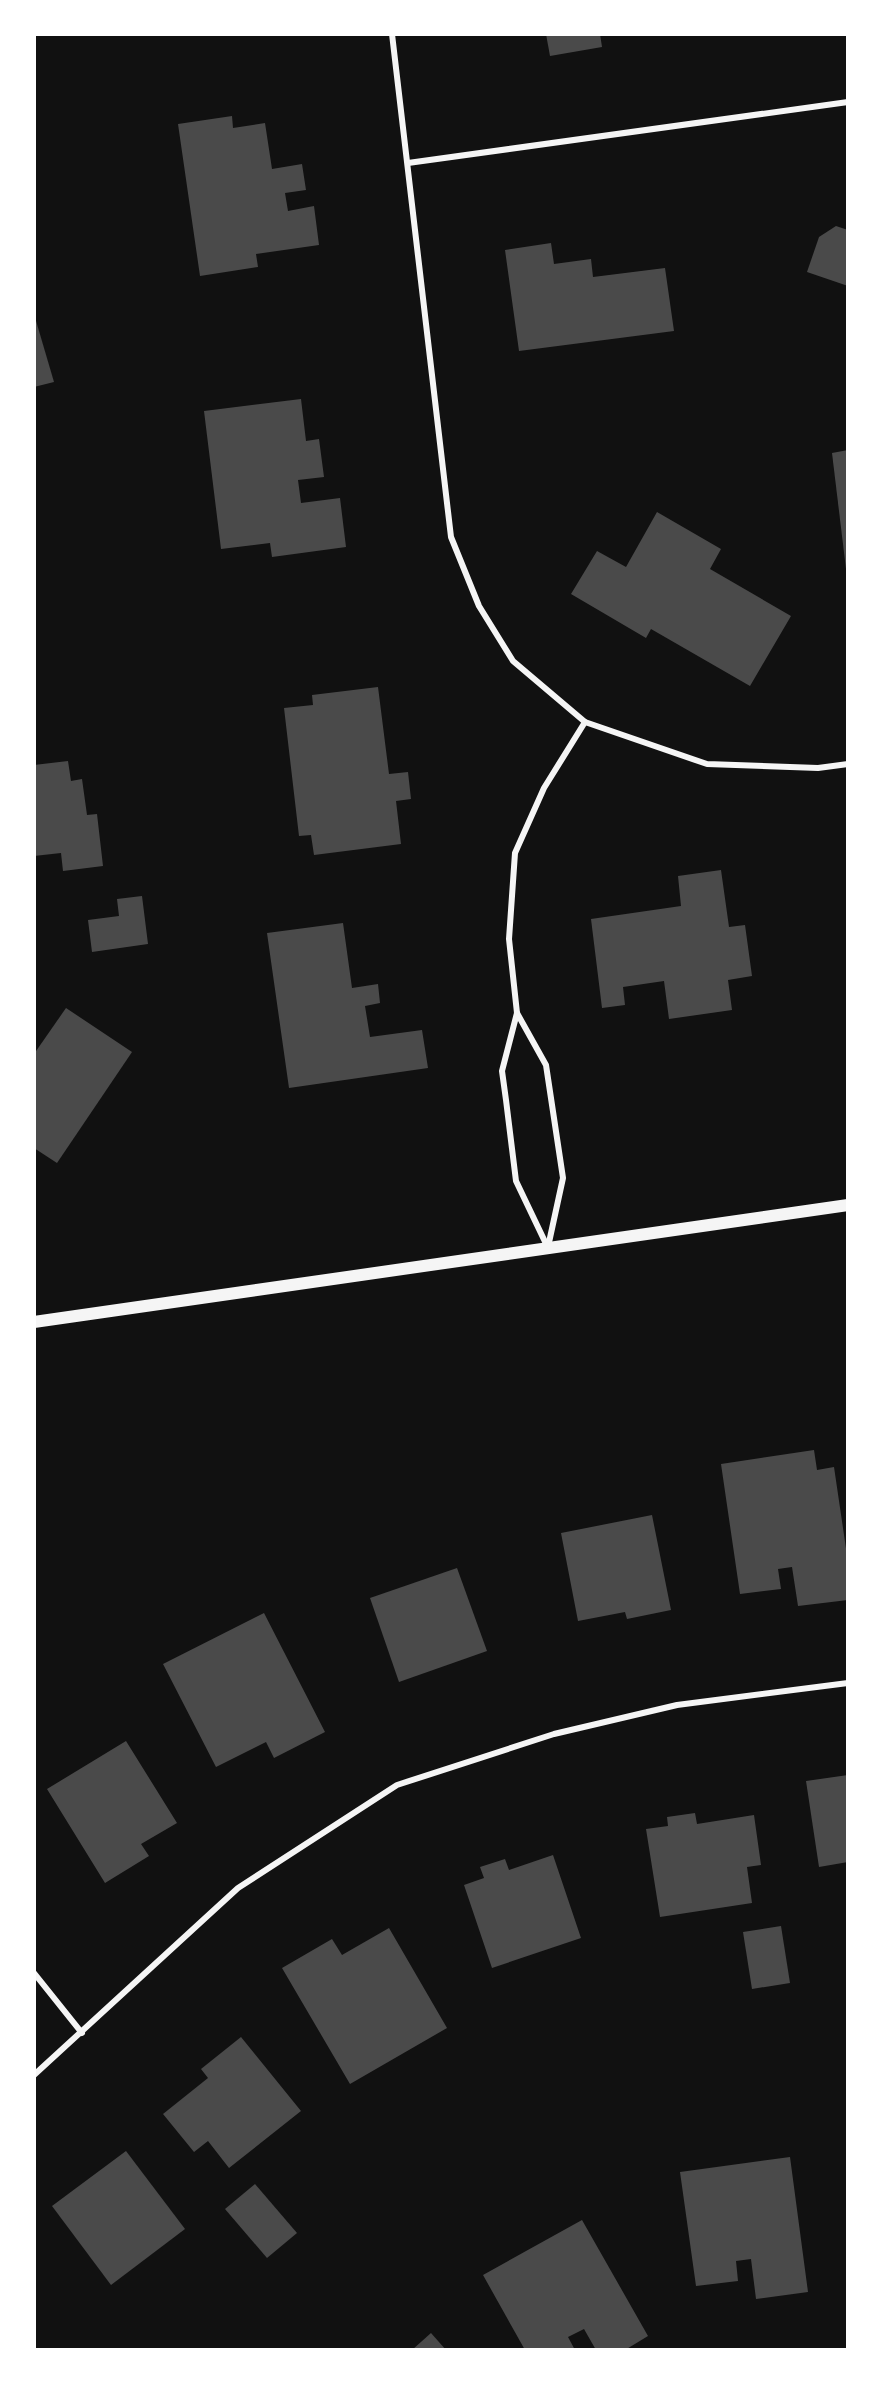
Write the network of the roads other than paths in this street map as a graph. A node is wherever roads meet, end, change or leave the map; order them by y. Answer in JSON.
{"nodes":[{"id":1,"x":392,"y":34,"type":"edge"},
{"id":2,"x":848,"y":102,"type":"edge"},
{"id":3,"x":408,"y":164,"type":"junction"},
{"id":4,"x":585,"y":722,"type":"junction"},
{"id":5,"x":848,"y":764,"type":"edge"},
{"id":6,"x":517,"y":1013,"type":"junction"},
{"id":7,"x":848,"y":1205,"type":"edge"},
{"id":8,"x":548,"y":1248,"type":"junction"},
{"id":9,"x":34,"y":1322,"type":"edge"},
{"id":10,"x":848,"y":1683,"type":"edge"},
{"id":11,"x":34,"y":1973,"type":"edge"},
{"id":12,"x":82,"y":2033,"type":"junction"},
{"id":13,"x":34,"y":2075,"type":"edge"}],
"edges":[{"from":1,"to":3,"type":"street"},
{"from":2,"to":3,"type":"street"},
{"from":3,"to":4,"type":"street"},
{"from":4,"to":5,"type":"street"},
{"from":4,"to":6,"type":"street"},
{"from":6,"to":8,"type":"street"},
{"from":6,"to":8,"type":"street"},
{"from":7,"to":8,"type":"main road"},
{"from":8,"to":9,"type":"main road"},
{"from":10,"to":12,"type":"street"},
{"from":11,"to":12,"type":"street"},
{"from":12,"to":13,"type":"street"}]}
